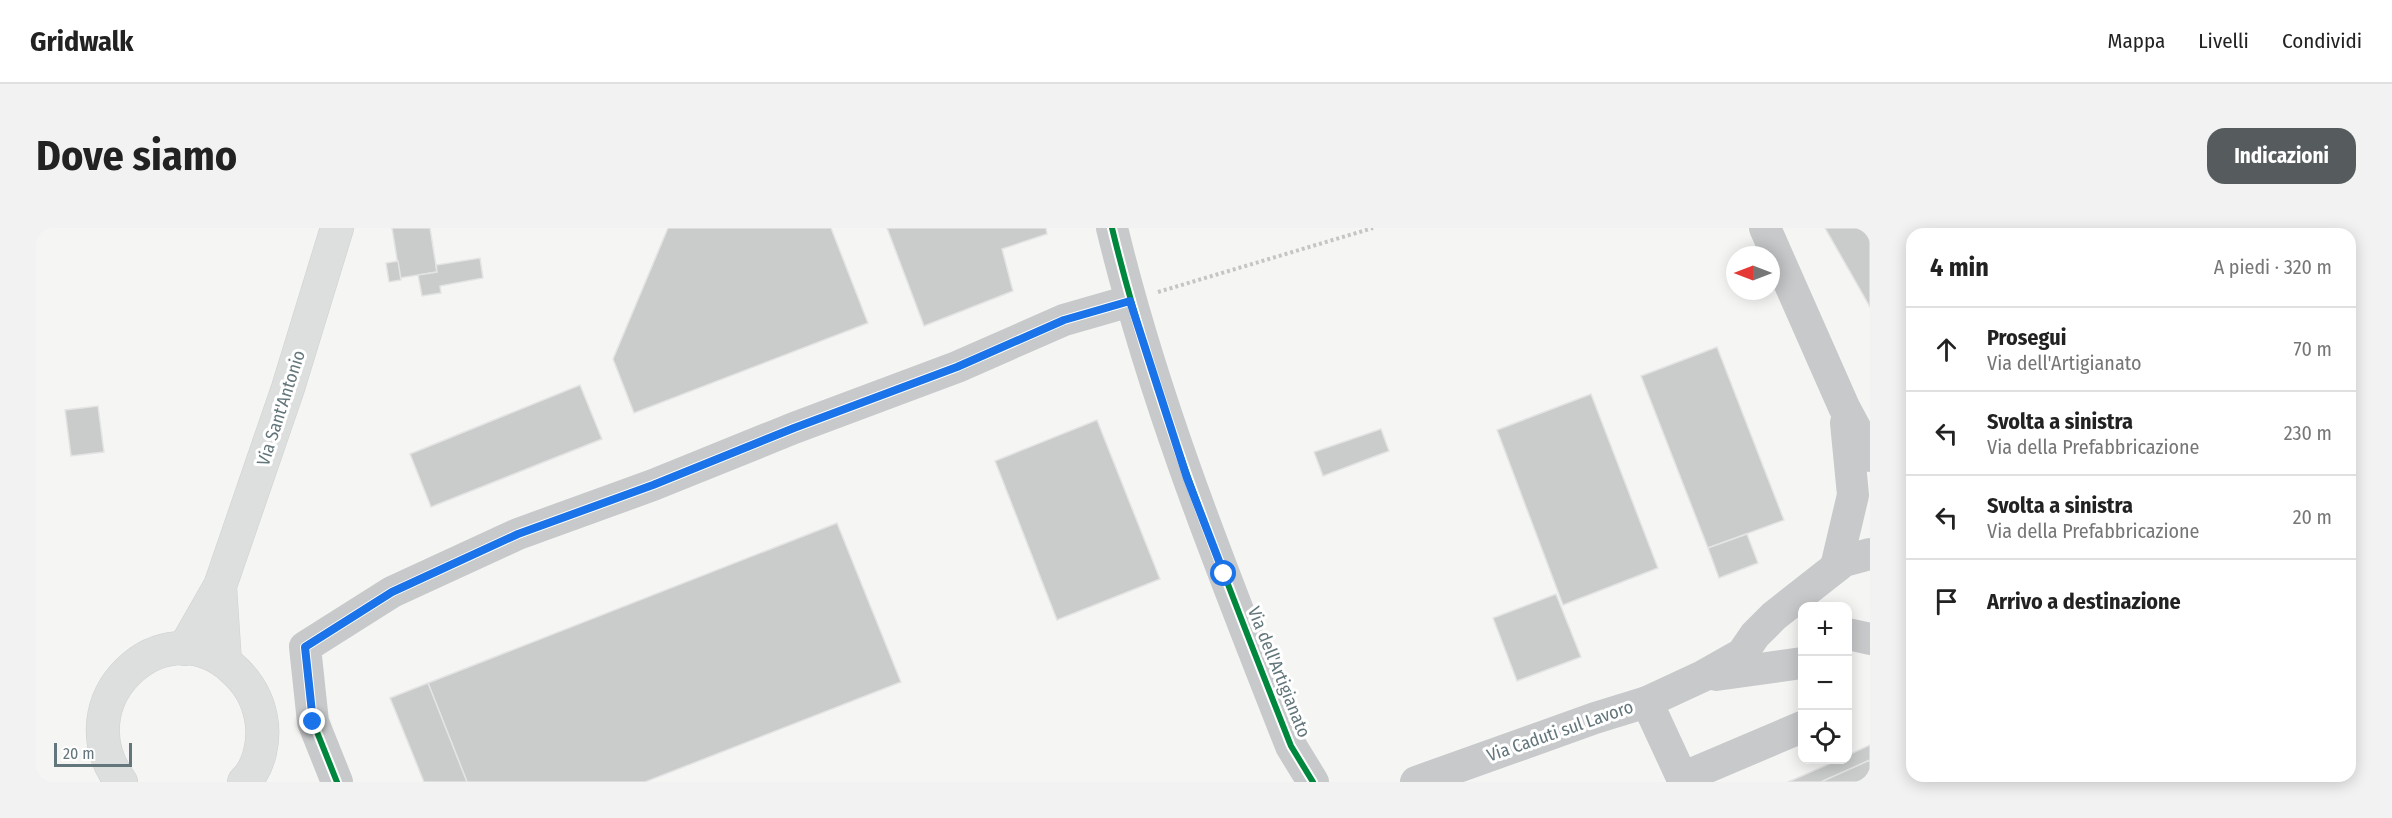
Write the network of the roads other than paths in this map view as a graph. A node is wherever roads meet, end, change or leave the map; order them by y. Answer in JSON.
{"nodes":[{"id":1,"x":337,"y":228,"type":"edge"},
{"id":2,"x":1112,"y":228,"type":"edge"},
{"id":3,"x":1765,"y":228,"type":"edge"},
{"id":4,"x":1130,"y":301,"type":"junction"},
{"id":5,"x":1844,"y":407,"type":"junction"},
{"id":6,"x":1870,"y":456,"type":"edge"},
{"id":7,"x":1870,"y":554,"type":"edge"},
{"id":8,"x":1832,"y":571,"type":"junction"},
{"id":9,"x":220,"y":586,"type":"junction"},
{"id":10,"x":1829,"y":602,"type":"edge"},
{"id":11,"x":184,"y":649,"type":"junction"},
{"id":12,"x":225,"y":662,"type":"junction"},
{"id":13,"x":1798,"y":664,"type":"edge"},
{"id":14,"x":1703,"y":676,"type":"junction"},
{"id":15,"x":1647,"y":702,"type":"junction"},
{"id":16,"x":1798,"y":729,"type":"edge"},
{"id":17,"x":1683,"y":780,"type":"edge"},
{"id":18,"x":121,"y":782,"type":"edge"},
{"id":19,"x":244,"y":782,"type":"edge"},
{"id":20,"x":337,"y":782,"type":"edge"},
{"id":21,"x":1313,"y":782,"type":"edge"},
{"id":22,"x":1416,"y":782,"type":"edge"}],
"edges":[{"from":1,"to":9,"type":"main road","name":"Via Sant'Antonio"},
{"from":2,"to":4,"type":"street","name":"Via dell'Artigianato"},
{"from":3,"to":5,"type":"street"},
{"from":4,"to":20,"type":"street"},
{"from":4,"to":21,"type":"street","name":"Via dell'Artigianato"},
{"from":5,"to":6,"type":"street"},
{"from":5,"to":8,"type":"street"},
{"from":7,"to":8,"type":"street","name":"Via Caduti sul Lavoro"},
{"from":8,"to":10,"type":"street"},
{"from":8,"to":14,"type":"street","name":"Via Caduti sul Lavoro"},
{"from":9,"to":11,"type":"main road","name":"Via Sant'Antonio"},
{"from":9,"to":12,"type":"main road","name":"Via Sant'Antonio"},
{"from":11,"to":12,"type":"main road"},
{"from":11,"to":18,"type":"main road"},
{"from":12,"to":19,"type":"main road"},
{"from":13,"to":14,"type":"street","name":"Via Caduti sul Lavoro"},
{"from":14,"to":15,"type":"street","name":"Via Caduti sul Lavoro"},
{"from":15,"to":17,"type":"street"},
{"from":15,"to":22,"type":"street","name":"Via Caduti sul Lavoro"},
{"from":16,"to":17,"type":"street"}]}
